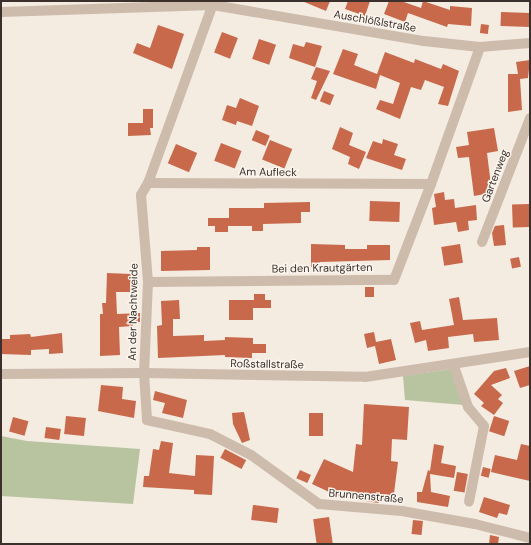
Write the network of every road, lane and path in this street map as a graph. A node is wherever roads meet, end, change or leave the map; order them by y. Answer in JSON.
{"nodes":[{"id":1,"x":214,"y":3,"type":"edge"},
{"id":2,"x":1,"y":12,"type":"edge"},
{"id":3,"x":530,"y":43,"type":"edge"},
{"id":4,"x":480,"y":47,"type":"junction"},
{"id":5,"x":530,"y":118,"type":"edge"},
{"id":6,"x":148,"y":183,"type":"junction"},
{"id":7,"x":431,"y":184,"type":"junction"},
{"id":8,"x":482,"y":242,"type":"dead end"},
{"id":9,"x":148,"y":282,"type":"junction"},
{"id":10,"x":530,"y":352,"type":"edge"},
{"id":11,"x":454,"y":366,"type":"junction"},
{"id":12,"x":1,"y":374,"type":"edge"},
{"id":13,"x":144,"y":374,"type":"junction"},
{"id":14,"x":147,"y":420,"type":"joint"},
{"id":15,"x":469,"y":502,"type":"dead end"},
{"id":16,"x":530,"y":538,"type":"edge"}],
"edges":[{"from":1,"to":2,"type":"street","name":"Auschlößlstraße"},
{"from":1,"to":4,"type":"street","name":"Auschlößlstraße"},
{"from":1,"to":6,"type":"street"},
{"from":3,"to":4,"type":"street","name":"Auschlößlstraße"},
{"from":4,"to":7,"type":"street"},
{"from":5,"to":8,"type":"street","name":"Gartenweg"},
{"from":6,"to":7,"type":"street","name":"Am Aufleck"},
{"from":6,"to":9,"type":"street","name":"An der Nachtweide"},
{"from":7,"to":9,"type":"street","name":"Bei den Krautgärten"},
{"from":9,"to":13,"type":"street","name":"An der Nachtweide"},
{"from":10,"to":11,"type":"street","name":"Roßstallstraße"},
{"from":11,"to":13,"type":"street","name":"Roßstallstraße"},
{"from":11,"to":15,"type":"street"},
{"from":12,"to":13,"type":"street","name":"Roßstallstraße"},
{"from":13,"to":14,"type":"street","name":"An der Nachtweide"},
{"from":14,"to":16,"type":"street","name":"Brunnenstraße"}]}
